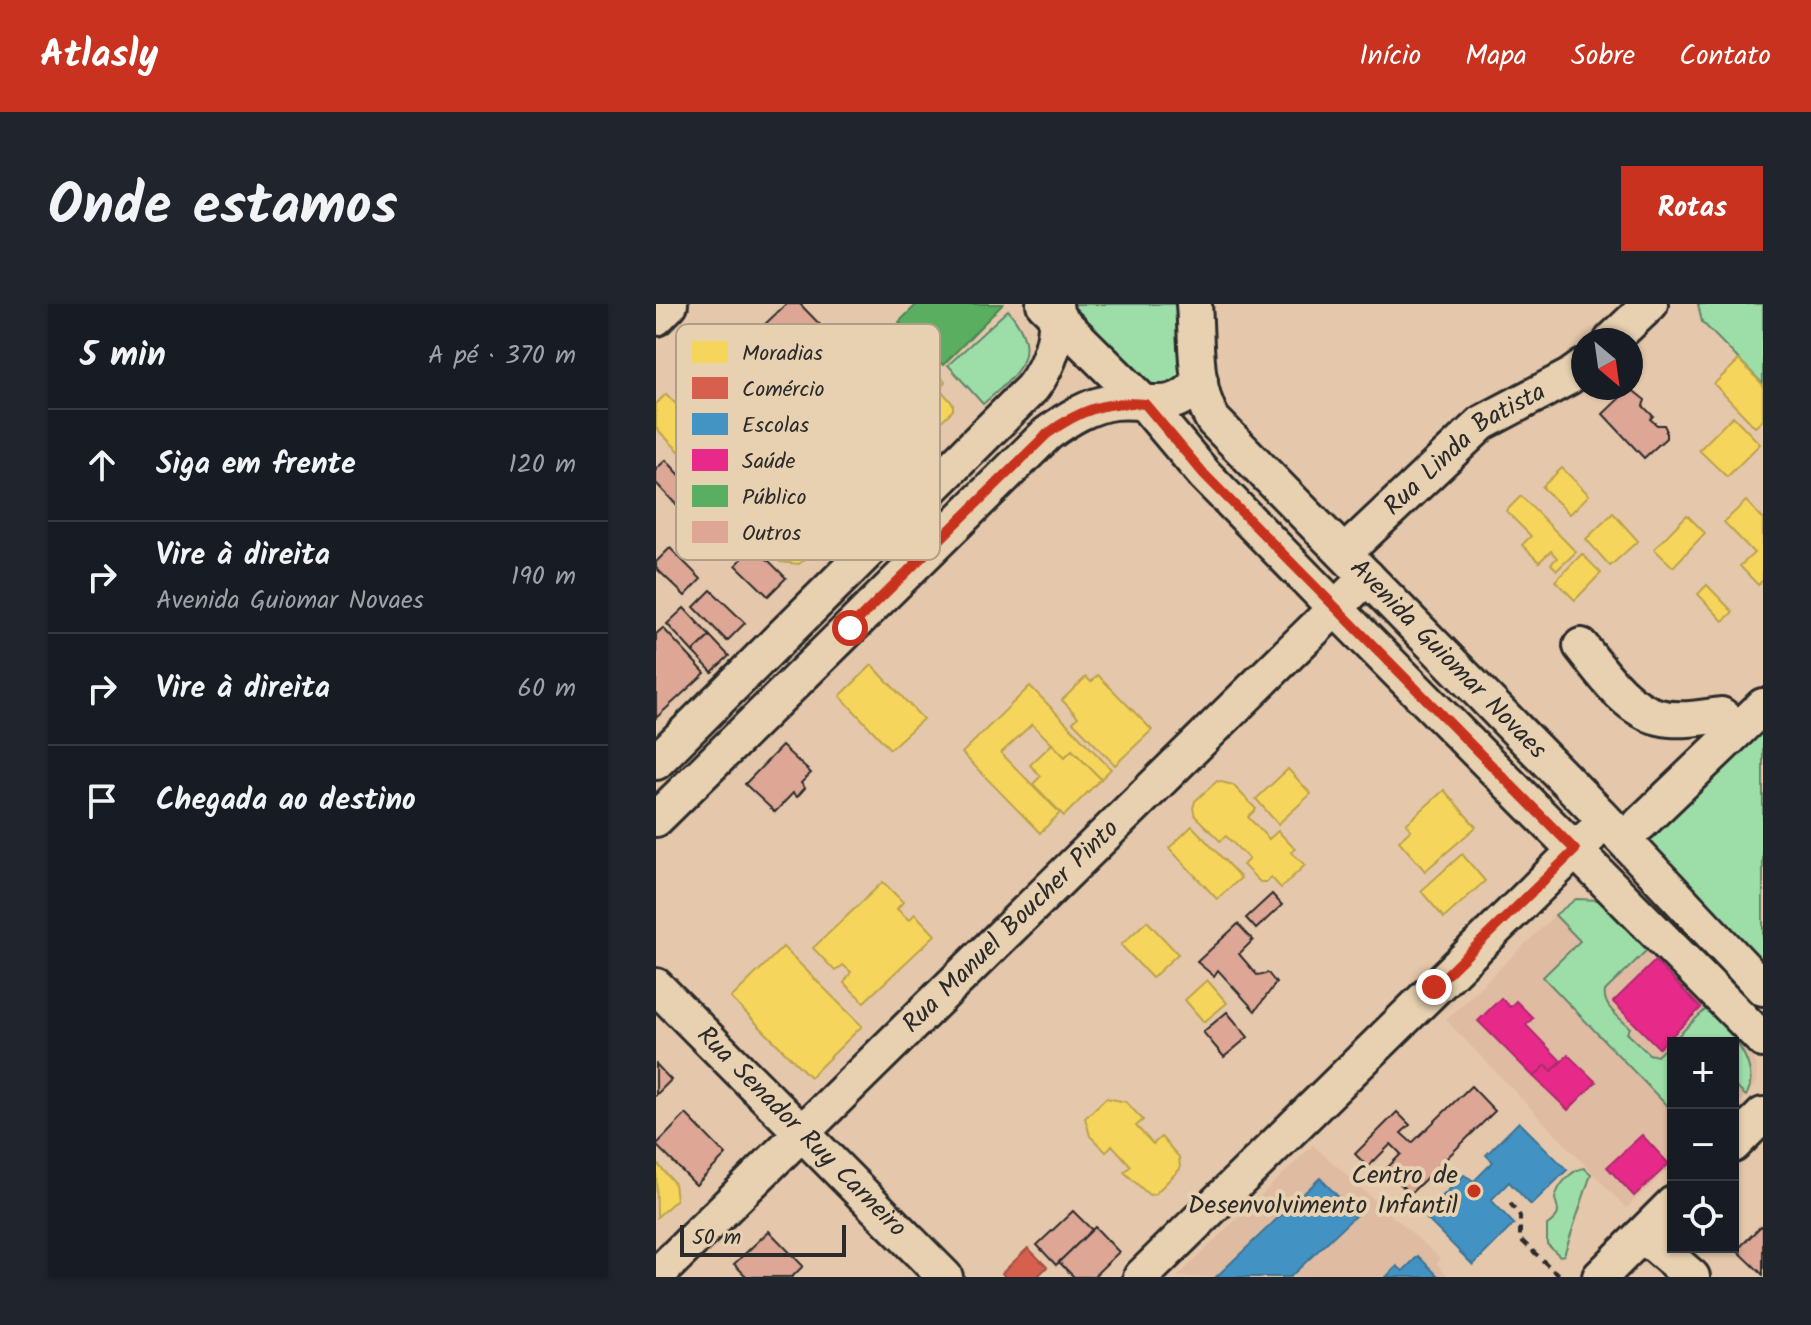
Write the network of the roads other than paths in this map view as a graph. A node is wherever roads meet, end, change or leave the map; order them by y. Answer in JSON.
{"nodes":[{"id":1,"x":670,"y":304,"type":"edge"},
{"id":2,"x":1194,"y":304,"type":"edge"},
{"id":3,"x":1650,"y":304,"type":"edge"},
{"id":4,"x":1052,"y":308,"type":"edge"},
{"id":5,"x":656,"y":318,"type":"edge"},
{"id":6,"x":1625,"y":328,"type":"edge"},
{"id":7,"x":1571,"y":376,"type":"edge"},
{"id":8,"x":1200,"y":381,"type":"junction"},
{"id":9,"x":1145,"y":404,"type":"junction"},
{"id":10,"x":940,"y":480,"type":"edge"},
{"id":11,"x":940,"y":540,"type":"edge"},
{"id":12,"x":1356,"y":542,"type":"dead end"},
{"id":13,"x":860,"y":560,"type":"edge"},
{"id":14,"x":920,"y":560,"type":"edge"},
{"id":15,"x":1367,"y":577,"type":"junction"},
{"id":16,"x":821,"y":599,"type":"junction"},
{"id":17,"x":1335,"y":608,"type":"junction"},
{"id":18,"x":850,"y":628,"type":"junction"},
{"id":19,"x":1581,"y":646,"type":"dead end"},
{"id":20,"x":1751,"y":718,"type":"edge"},
{"id":21,"x":656,"y":762,"type":"edge"},
{"id":22,"x":656,"y":819,"type":"edge"},
{"id":23,"x":1605,"y":821,"type":"junction"},
{"id":24,"x":1640,"y":824,"type":"dead end"},
{"id":25,"x":1575,"y":850,"type":"junction"},
{"id":26,"x":656,"y":986,"type":"edge"},
{"id":27,"x":1763,"y":988,"type":"edge"},
{"id":28,"x":1763,"y":1040,"type":"edge"},
{"id":29,"x":1763,"y":1115,"type":"edge"},
{"id":30,"x":802,"y":1133,"type":"junction"},
{"id":31,"x":1739,"y":1139,"type":"edge"},
{"id":32,"x":1667,"y":1210,"type":"edge"},
{"id":33,"x":1640,"y":1237,"type":"junction"},
{"id":34,"x":656,"y":1276,"type":"edge"},
{"id":35,"x":945,"y":1277,"type":"edge"},
{"id":36,"x":1141,"y":1277,"type":"edge"},
{"id":37,"x":1600,"y":1277,"type":"edge"},
{"id":38,"x":1692,"y":1277,"type":"edge"}],
"edges":[{"from":1,"to":5,"type":"street"},
{"from":2,"to":8,"type":"street","name":"Avenida Guiomar Novaes"},
{"from":3,"to":6,"type":"street"},
{"from":4,"to":9,"type":"street","name":"Avenida Guiomar Novaes"},
{"from":4,"to":10,"type":"street"},
{"from":7,"to":12,"type":"street","name":"Rua Linda Batista"},
{"from":8,"to":9,"type":"street"},
{"from":8,"to":15,"type":"street","name":"Avenida Guiomar Novaes"},
{"from":9,"to":11,"type":"street"},
{"from":9,"to":17,"type":"street","name":"Avenida Guiomar Novaes"},
{"from":13,"to":16,"type":"street"},
{"from":14,"to":18,"type":"street"},
{"from":15,"to":17,"type":"street","name":"Rua Manuel Boucher Pinto"},
{"from":15,"to":23,"type":"street","name":"Avenida Guiomar Novaes"},
{"from":16,"to":18,"type":"street"},
{"from":16,"to":21,"type":"street"},
{"from":17,"to":25,"type":"street","name":"Avenida Guiomar Novaes"},
{"from":17,"to":30,"type":"street","name":"Rua Manuel Boucher Pinto"},
{"from":18,"to":22,"type":"street"},
{"from":19,"to":20,"type":"street"},
{"from":20,"to":24,"type":"street"},
{"from":23,"to":25,"type":"street"},
{"from":23,"to":27,"type":"street","name":"Avenida Guiomar Novaes"},
{"from":25,"to":28,"type":"street","name":"Avenida Guiomar Novaes"},
{"from":25,"to":36,"type":"street"},
{"from":26,"to":30,"type":"street","name":"Rua Senador Ruy Carneiro"},
{"from":29,"to":31,"type":"street"},
{"from":30,"to":34,"type":"street","name":"Rua Manuel Boucher Pinto"},
{"from":30,"to":35,"type":"street","name":"Rua Senador Ruy Carneiro"},
{"from":32,"to":33,"type":"street"},
{"from":33,"to":37,"type":"street"},
{"from":33,"to":38,"type":"street"}]}
